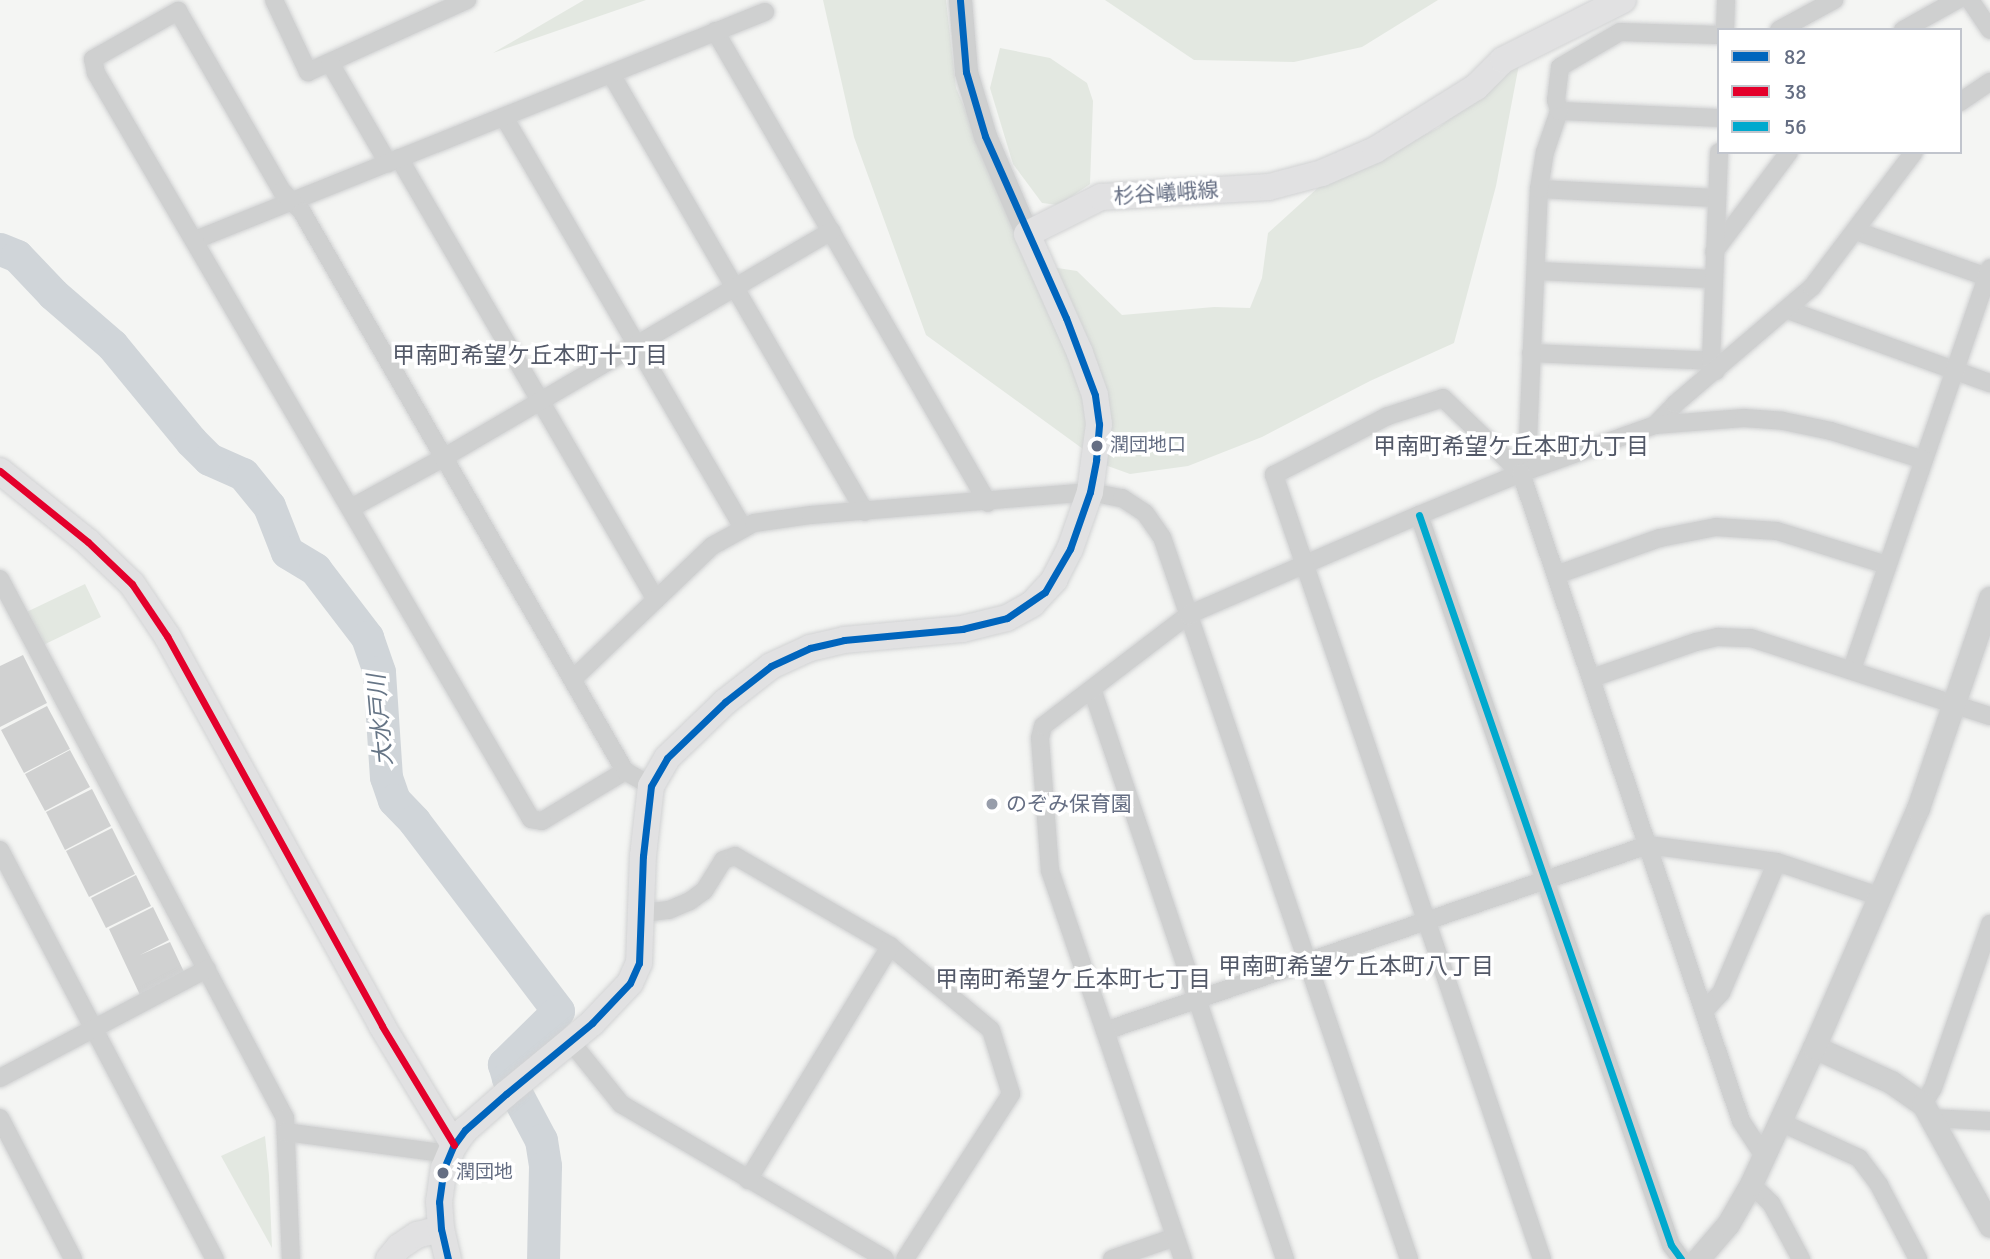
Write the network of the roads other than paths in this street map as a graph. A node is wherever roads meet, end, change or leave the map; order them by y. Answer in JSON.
{"nodes":[{"id":1,"x":274,"y":0,"type":"edge"},
{"id":2,"x":467,"y":0,"type":"edge"},
{"id":3,"x":960,"y":0,"type":"edge"},
{"id":4,"x":1623,"y":0,"type":"edge"},
{"id":5,"x":1726,"y":0,"type":"edge"},
{"id":6,"x":1834,"y":0,"type":"edge"},
{"id":7,"x":1957,"y":0,"type":"edge"},
{"id":8,"x":1970,"y":0,"type":"edge"},
{"id":9,"x":765,"y":12,"type":"dead end"},
{"id":10,"x":1725,"y":28,"type":"edge"},
{"id":11,"x":1783,"y":28,"type":"edge"},
{"id":12,"x":1907,"y":28,"type":"edge"},
{"id":13,"x":1990,"y":30,"type":"edge"},
{"id":14,"x":715,"y":31,"type":"junction"},
{"id":15,"x":1717,"y":35,"type":"edge"},
{"id":16,"x":330,"y":63,"type":"junction"},
{"id":17,"x":611,"y":74,"type":"junction"},
{"id":18,"x":1990,"y":82,"type":"edge"},
{"id":19,"x":1962,"y":101,"type":"edge"},
{"id":20,"x":1559,"y":111,"type":"junction"},
{"id":21,"x":504,"y":117,"type":"junction"},
{"id":22,"x":1717,"y":118,"type":"edge"},
{"id":23,"x":1719,"y":154,"type":"edge"},
{"id":24,"x":1787,"y":154,"type":"edge"},
{"id":25,"x":1912,"y":154,"type":"edge"},
{"id":26,"x":394,"y":160,"type":"junction"},
{"id":27,"x":1539,"y":189,"type":"junction"},
{"id":28,"x":1717,"y":198,"type":"junction"},
{"id":29,"x":291,"y":202,"type":"junction"},
{"id":30,"x":831,"y":231,"type":"junction"},
{"id":31,"x":1856,"y":231,"type":"junction"},
{"id":32,"x":1027,"y":234,"type":"junction"},
{"id":33,"x":195,"y":240,"type":"junction"},
{"id":34,"x":1714,"y":251,"type":"junction"},
{"id":35,"x":1536,"y":271,"type":"junction"},
{"id":36,"x":1988,"y":273,"type":"edge"},
{"id":37,"x":1714,"y":279,"type":"junction"},
{"id":38,"x":736,"y":287,"type":"junction"},
{"id":39,"x":1787,"y":310,"type":"junction"},
{"id":40,"x":637,"y":344,"type":"junction"},
{"id":41,"x":1531,"y":353,"type":"junction"},
{"id":42,"x":1713,"y":366,"type":"junction"},
{"id":43,"x":1955,"y":370,"type":"junction"},
{"id":44,"x":1990,"y":383,"type":"edge"},
{"id":45,"x":540,"y":402,"type":"junction"},
{"id":46,"x":1655,"y":425,"type":"junction"},
{"id":47,"x":443,"y":458,"type":"junction"},
{"id":48,"x":1924,"y":460,"type":"junction"},
{"id":49,"x":0,"y":471,"type":"edge"},
{"id":50,"x":1521,"y":473,"type":"junction"},
{"id":51,"x":1090,"y":492,"type":"junction"},
{"id":52,"x":988,"y":503,"type":"junction"},
{"id":53,"x":351,"y":508,"type":"junction"},
{"id":54,"x":864,"y":512,"type":"junction"},
{"id":55,"x":1419,"y":515,"type":"junction"},
{"id":56,"x":743,"y":527,"type":"junction"},
{"id":57,"x":1304,"y":564,"type":"junction"},
{"id":58,"x":1887,"y":565,"type":"junction"},
{"id":59,"x":1556,"y":575,"type":"junction"},
{"id":60,"x":0,"y":579,"type":"edge"},
{"id":61,"x":656,"y":600,"type":"junction"},
{"id":62,"x":1989,"y":606,"type":"edge"},
{"id":63,"x":1188,"y":615,"type":"junction"},
{"id":64,"x":1852,"y":669,"type":"junction"},
{"id":65,"x":1592,"y":678,"type":"junction"},
{"id":66,"x":573,"y":679,"type":"junction"},
{"id":67,"x":1092,"y":689,"type":"junction"},
{"id":68,"x":1952,"y":704,"type":"junction"},
{"id":69,"x":1990,"y":716,"type":"edge"},
{"id":70,"x":625,"y":771,"type":"junction"},
{"id":71,"x":650,"y":786,"type":"junction"},
{"id":72,"x":1648,"y":845,"type":"junction"},
{"id":73,"x":0,"y":850,"type":"edge"},
{"id":74,"x":1777,"y":862,"type":"junction"},
{"id":75,"x":1545,"y":880,"type":"junction"},
{"id":76,"x":1878,"y":896,"type":"junction"},
{"id":77,"x":643,"y":913,"type":"junction"},
{"id":78,"x":1427,"y":920,"type":"junction"},
{"id":79,"x":1990,"y":924,"type":"edge"},
{"id":80,"x":890,"y":946,"type":"junction"},
{"id":81,"x":1308,"y":961,"type":"junction"},
{"id":82,"x":206,"y":970,"type":"junction"},
{"id":83,"x":1198,"y":999,"type":"junction"},
{"id":84,"x":1704,"y":1011,"type":"junction"},
{"id":85,"x":94,"y":1027,"type":"junction"},
{"id":86,"x":1105,"y":1031,"type":"junction"},
{"id":87,"x":570,"y":1042,"type":"junction"},
{"id":88,"x":1814,"y":1047,"type":"junction"},
{"id":89,"x":0,"y":1078,"type":"edge"},
{"id":90,"x":1927,"y":1111,"type":"junction"},
{"id":91,"x":0,"y":1118,"type":"edge"},
{"id":92,"x":1990,"y":1121,"type":"edge"},
{"id":93,"x":1780,"y":1122,"type":"junction"},
{"id":94,"x":286,"y":1132,"type":"junction"},
{"id":95,"x":452,"y":1149,"type":"junction"},
{"id":96,"x":1764,"y":1156,"type":"junction"},
{"id":97,"x":748,"y":1180,"type":"junction"},
{"id":98,"x":1751,"y":1184,"type":"junction"},
{"id":99,"x":1990,"y":1226,"type":"edge"},
{"id":100,"x":441,"y":1229,"type":"junction"},
{"id":101,"x":1175,"y":1237,"type":"junction"},
{"id":102,"x":74,"y":1259,"type":"edge"},
{"id":103,"x":215,"y":1259,"type":"edge"},
{"id":104,"x":291,"y":1259,"type":"edge"},
{"id":105,"x":389,"y":1259,"type":"edge"},
{"id":106,"x":448,"y":1259,"type":"edge"},
{"id":107,"x":885,"y":1259,"type":"edge"},
{"id":108,"x":905,"y":1259,"type":"edge"},
{"id":109,"x":1112,"y":1259,"type":"edge"},
{"id":110,"x":1183,"y":1259,"type":"edge"},
{"id":111,"x":1285,"y":1259,"type":"edge"},
{"id":112,"x":1409,"y":1259,"type":"edge"},
{"id":113,"x":1542,"y":1259,"type":"edge"},
{"id":114,"x":1681,"y":1259,"type":"edge"},
{"id":115,"x":1698,"y":1259,"type":"edge"},
{"id":116,"x":1801,"y":1259,"type":"edge"},
{"id":117,"x":1918,"y":1259,"type":"edge"}],
"edges":[{"from":1,"to":16,"type":"street"},
{"from":2,"to":16,"type":"street"},
{"from":3,"to":32,"type":"street"},
{"from":4,"to":32,"type":"main road","name":"杉谷嶬峨線"},
{"from":5,"to":10,"type":"street"},
{"from":6,"to":11,"type":"street"},
{"from":7,"to":12,"type":"street"},
{"from":8,"to":13,"type":"street"},
{"from":9,"to":14,"type":"street"},
{"from":14,"to":17,"type":"street"},
{"from":14,"to":30,"type":"street"},
{"from":15,"to":20,"type":"street"},
{"from":16,"to":26,"type":"street"},
{"from":17,"to":21,"type":"street"},
{"from":17,"to":38,"type":"street"},
{"from":18,"to":19,"type":"street"},
{"from":20,"to":22,"type":"street"},
{"from":20,"to":27,"type":"street"},
{"from":21,"to":26,"type":"street"},
{"from":21,"to":40,"type":"street"},
{"from":23,"to":28,"type":"street"},
{"from":24,"to":34,"type":"street"},
{"from":25,"to":31,"type":"street"},
{"from":26,"to":29,"type":"street"},
{"from":26,"to":45,"type":"street"},
{"from":27,"to":28,"type":"street"},
{"from":27,"to":35,"type":"street"},
{"from":28,"to":34,"type":"street"},
{"from":29,"to":33,"type":"street"},
{"from":29,"to":33,"type":"street"},
{"from":29,"to":47,"type":"street"},
{"from":30,"to":38,"type":"street"},
{"from":30,"to":52,"type":"street"},
{"from":31,"to":36,"type":"street"},
{"from":31,"to":39,"type":"street"},
{"from":32,"to":51,"type":"main road"},
{"from":33,"to":53,"type":"street"},
{"from":34,"to":37,"type":"street"},
{"from":35,"to":37,"type":"street"},
{"from":35,"to":41,"type":"street"},
{"from":36,"to":43,"type":"street"},
{"from":37,"to":42,"type":"street"},
{"from":38,"to":40,"type":"street"},
{"from":38,"to":54,"type":"street"},
{"from":39,"to":42,"type":"street"},
{"from":39,"to":43,"type":"street"},
{"from":40,"to":45,"type":"street"},
{"from":40,"to":56,"type":"street"},
{"from":41,"to":42,"type":"street"},
{"from":41,"to":50,"type":"street"},
{"from":42,"to":46,"type":"street"},
{"from":43,"to":44,"type":"street"},
{"from":43,"to":48,"type":"street"},
{"from":45,"to":47,"type":"street"},
{"from":45,"to":61,"type":"street"},
{"from":46,"to":48,"type":"street"},
{"from":46,"to":50,"type":"street"},
{"from":47,"to":53,"type":"street"},
{"from":47,"to":66,"type":"street"},
{"from":48,"to":58,"type":"street"},
{"from":49,"to":95,"type":"main road"},
{"from":50,"to":55,"type":"street"},
{"from":50,"to":57,"type":"street"},
{"from":50,"to":59,"type":"street"},
{"from":51,"to":52,"type":"street"},
{"from":51,"to":63,"type":"street"},
{"from":51,"to":71,"type":"main road"},
{"from":52,"to":54,"type":"street"},
{"from":53,"to":70,"type":"street"},
{"from":54,"to":56,"type":"street"},
{"from":55,"to":57,"type":"street"},
{"from":55,"to":75,"type":"street"},
{"from":56,"to":61,"type":"street"},
{"from":57,"to":63,"type":"street"},
{"from":57,"to":78,"type":"street"},
{"from":58,"to":59,"type":"street"},
{"from":58,"to":64,"type":"street"},
{"from":59,"to":65,"type":"street"},
{"from":60,"to":82,"type":"street"},
{"from":61,"to":66,"type":"street"},
{"from":62,"to":68,"type":"street"},
{"from":63,"to":67,"type":"street"},
{"from":63,"to":81,"type":"street"},
{"from":64,"to":65,"type":"street"},
{"from":64,"to":68,"type":"street"},
{"from":65,"to":72,"type":"street"},
{"from":66,"to":70,"type":"street"},
{"from":67,"to":83,"type":"street"},
{"from":67,"to":86,"type":"street"},
{"from":68,"to":69,"type":"street"},
{"from":68,"to":76,"type":"street"},
{"from":70,"to":71,"type":"street"},
{"from":71,"to":77,"type":"main road"},
{"from":72,"to":74,"type":"street"},
{"from":72,"to":75,"type":"street"},
{"from":72,"to":84,"type":"street"},
{"from":73,"to":85,"type":"street"},
{"from":74,"to":76,"type":"street"},
{"from":74,"to":84,"type":"street"},
{"from":75,"to":78,"type":"street"},
{"from":75,"to":114,"type":"street"},
{"from":76,"to":88,"type":"street"},
{"from":77,"to":80,"type":"street"},
{"from":77,"to":87,"type":"main road"},
{"from":78,"to":81,"type":"street"},
{"from":78,"to":113,"type":"street"},
{"from":79,"to":90,"type":"street"},
{"from":80,"to":97,"type":"street"},
{"from":80,"to":108,"type":"street"},
{"from":81,"to":83,"type":"street"},
{"from":81,"to":112,"type":"street"},
{"from":82,"to":85,"type":"street"},
{"from":82,"to":94,"type":"street"},
{"from":83,"to":86,"type":"street"},
{"from":83,"to":111,"type":"street"},
{"from":84,"to":96,"type":"street"},
{"from":85,"to":89,"type":"street"},
{"from":85,"to":103,"type":"street"},
{"from":86,"to":101,"type":"street"},
{"from":87,"to":95,"type":"main road"},
{"from":87,"to":97,"type":"street"},
{"from":88,"to":90,"type":"street"},
{"from":88,"to":93,"type":"street"},
{"from":90,"to":92,"type":"street"},
{"from":90,"to":99,"type":"street"},
{"from":91,"to":102,"type":"street"},
{"from":93,"to":96,"type":"street"},
{"from":93,"to":117,"type":"street"},
{"from":94,"to":95,"type":"street"},
{"from":94,"to":104,"type":"street"},
{"from":95,"to":100,"type":"main road"},
{"from":96,"to":98,"type":"street"},
{"from":97,"to":107,"type":"street"},
{"from":98,"to":115,"type":"street"},
{"from":98,"to":116,"type":"street"},
{"from":100,"to":105,"type":"main road"},
{"from":100,"to":106,"type":"main road"},
{"from":101,"to":109,"type":"street"},
{"from":101,"to":110,"type":"street"}]}
